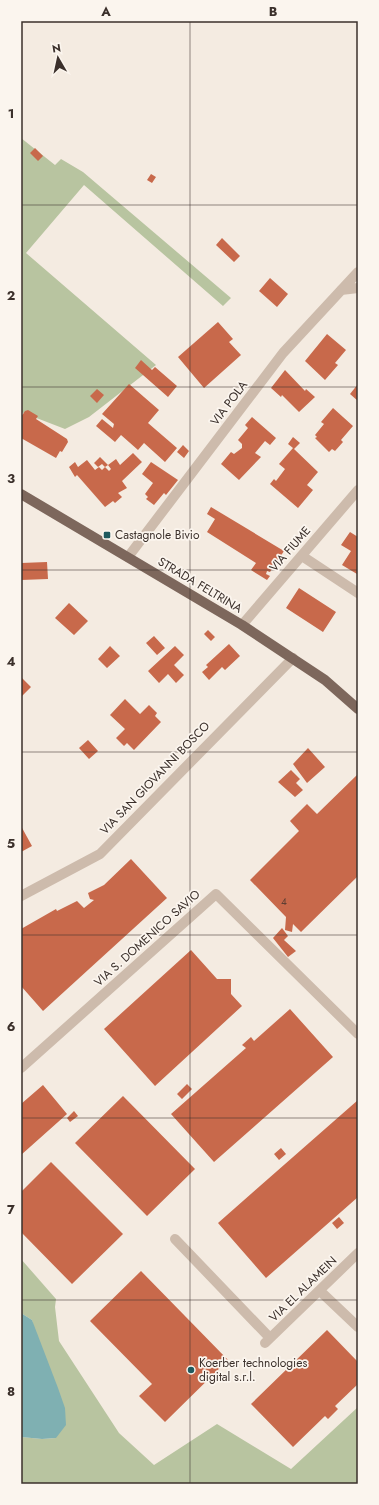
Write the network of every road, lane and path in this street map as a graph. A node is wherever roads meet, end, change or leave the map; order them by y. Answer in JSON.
{"nodes":[{"id":1,"x":358,"y":272,"type":"edge"},
{"id":2,"x":358,"y":288,"type":"edge"},
{"id":3,"x":341,"y":290,"type":"junction"},
{"id":4,"x":358,"y":490,"type":"edge"},
{"id":5,"x":21,"y":494,"type":"edge"},
{"id":6,"x":302,"y":556,"type":"junction"},
{"id":7,"x":128,"y":557,"type":"junction"},
{"id":8,"x":358,"y":593,"type":"edge"},
{"id":9,"x":242,"y":625,"type":"junction"},
{"id":10,"x":293,"y":658,"type":"junction"},
{"id":11,"x":358,"y":708,"type":"edge"},
{"id":12,"x":21,"y":896,"type":"edge"},
{"id":13,"x":358,"y":1034,"type":"edge"},
{"id":14,"x":21,"y":1068,"type":"edge"},
{"id":15,"x":175,"y":1239,"type":"dead end"},
{"id":16,"x":358,"y":1253,"type":"edge"},
{"id":17,"x":320,"y":1291,"type":"junction"},
{"id":18,"x":358,"y":1328,"type":"edge"}],
"edges":[{"from":1,"to":3,"type":"street","name":"VIA POLA"},
{"from":2,"to":3,"type":"street"},
{"from":3,"to":7,"type":"street","name":"VIA POLA"},
{"from":4,"to":6,"type":"street","name":"VIA FIUME"},
{"from":5,"to":7,"type":"main road","name":"STRADA FELTRINA"},
{"from":6,"to":8,"type":"street"},
{"from":6,"to":9,"type":"street","name":"VIA FIUME"},
{"from":7,"to":9,"type":"main road","name":"STRADA FELTRINA"},
{"from":9,"to":10,"type":"main road","name":"STRADA FELTRINA"},
{"from":10,"to":11,"type":"main road","name":"STRADA FELTRINA"},
{"from":10,"to":12,"type":"street","name":"VIA SAN GIOVANNI BOSCO"},
{"from":13,"to":14,"type":"street","name":"VIA S. DOMENICO SAVIO"},
{"from":15,"to":17,"type":"street","name":"VIA EL ALAMEIN"},
{"from":16,"to":17,"type":"street","name":"VIA EL ALAMEIN"},
{"from":17,"to":18,"type":"street"}]}
